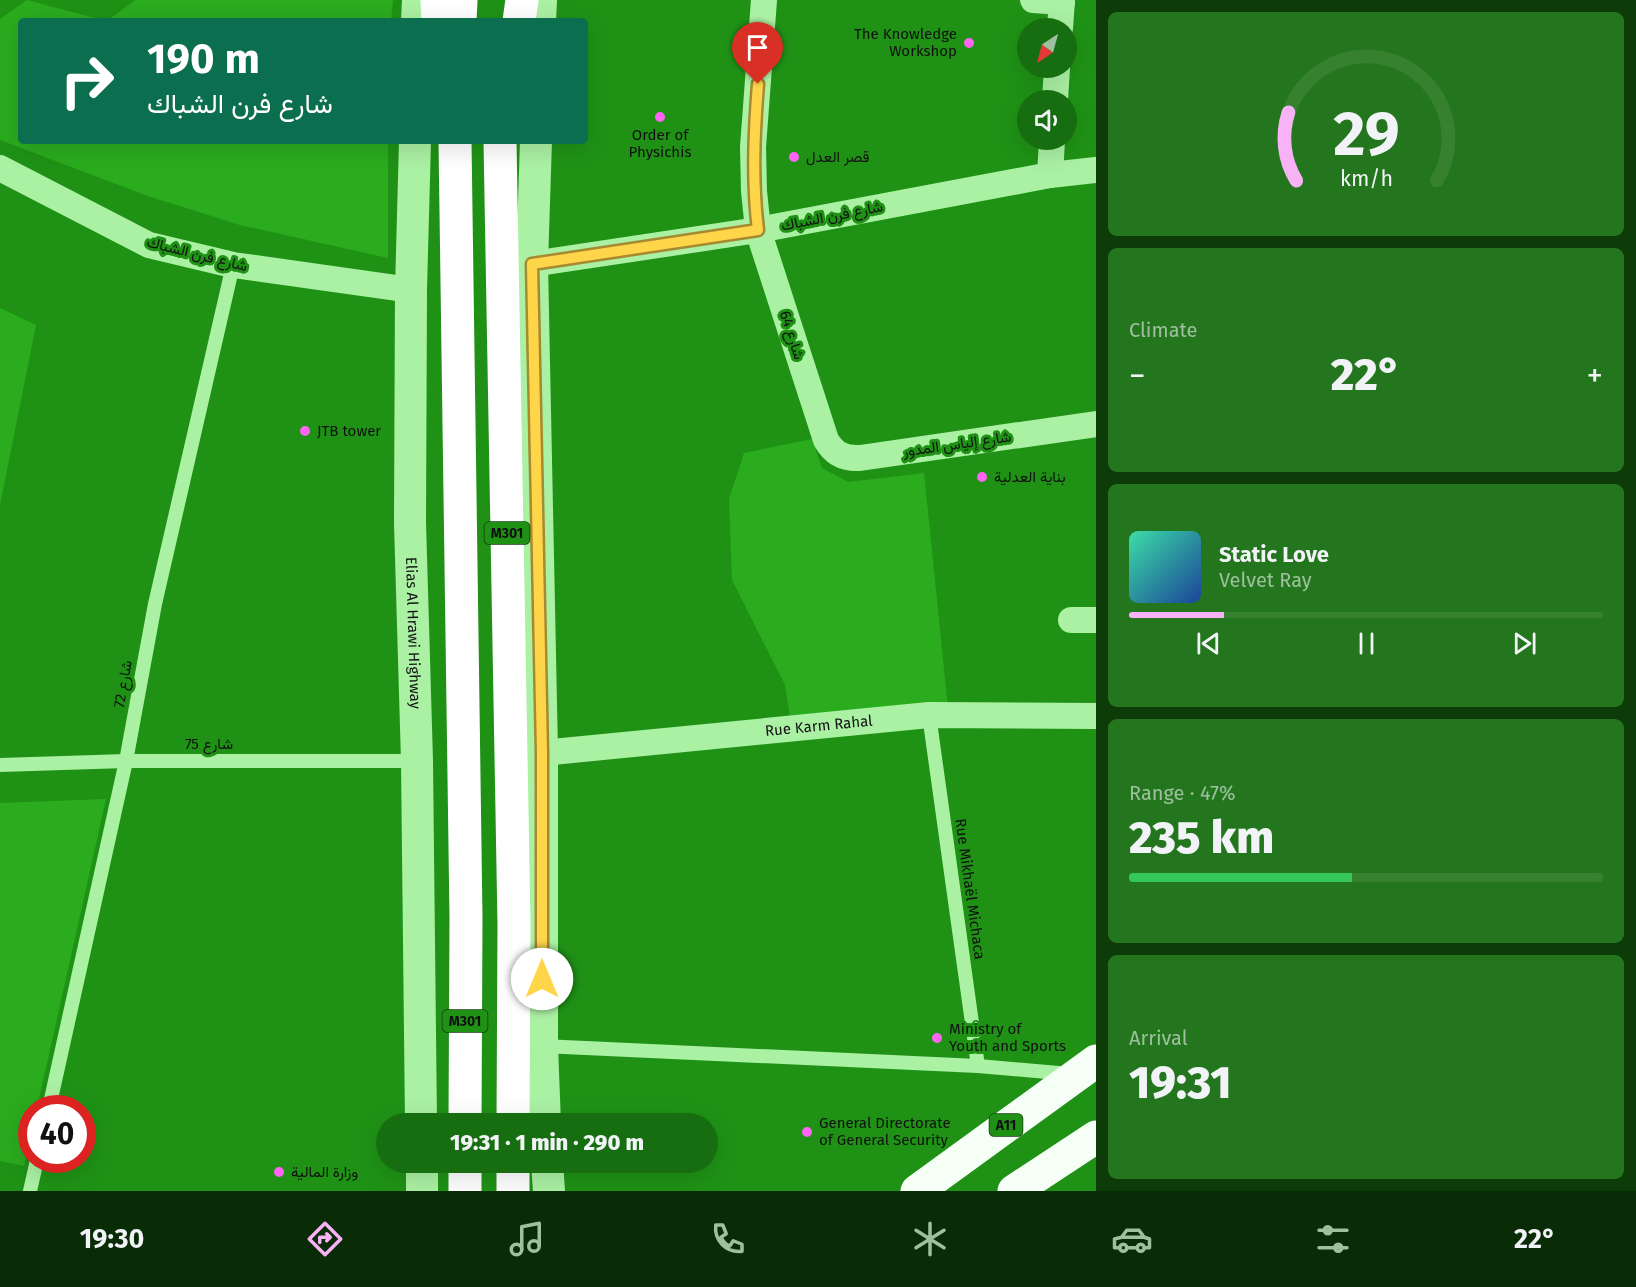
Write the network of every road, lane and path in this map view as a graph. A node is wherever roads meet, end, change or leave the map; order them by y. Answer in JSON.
{"nodes":[{"id":1,"x":418,"y":0,"type":"edge"},
{"id":2,"x":437,"y":0,"type":"edge"},
{"id":3,"x":461,"y":0,"type":"edge"},
{"id":4,"x":505,"y":0,"type":"edge"},
{"id":5,"x":522,"y":0,"type":"edge"},
{"id":6,"x":541,"y":0,"type":"edge"},
{"id":7,"x":764,"y":0,"type":"edge"},
{"id":8,"x":1033,"y":0,"type":"edge"},
{"id":9,"x":1062,"y":1,"type":"edge"},
{"id":10,"x":417,"y":18,"type":"edge"},
{"id":11,"x":438,"y":18,"type":"edge"},
{"id":12,"x":460,"y":18,"type":"edge"},
{"id":13,"x":504,"y":18,"type":"edge"},
{"id":14,"x":519,"y":18,"type":"edge"},
{"id":15,"x":540,"y":18,"type":"edge"},
{"id":16,"x":1061,"y":18,"type":"edge"},
{"id":17,"x":414,"y":144,"type":"edge"},
{"id":18,"x":455,"y":144,"type":"edge"},
{"id":19,"x":500,"y":144,"type":"edge"},
{"id":20,"x":536,"y":144,"type":"edge"},
{"id":21,"x":1051,"y":150,"type":"edge"},
{"id":22,"x":0,"y":168,"type":"edge"},
{"id":23,"x":1096,"y":170,"type":"edge"},
{"id":24,"x":1050,"y":175,"type":"junction"},
{"id":25,"x":758,"y":230,"type":"junction"},
{"id":26,"x":532,"y":264,"type":"junction"},
{"id":27,"x":233,"y":265,"type":"junction"},
{"id":28,"x":411,"y":290,"type":"junction"},
{"id":29,"x":1096,"y":424,"type":"edge"},
{"id":30,"x":825,"y":440,"type":"joint"},
{"id":31,"x":929,"y":716,"type":"junction"},
{"id":32,"x":1096,"y":716,"type":"edge"},
{"id":33,"x":542,"y":753,"type":"junction"},
{"id":34,"x":126,"y":761,"type":"junction"},
{"id":35,"x":417,"y":761,"type":"junction"},
{"id":36,"x":0,"y":765,"type":"edge"},
{"id":37,"x":542,"y":1046,"type":"junction"},
{"id":38,"x":978,"y":1066,"type":"junction"},
{"id":39,"x":1085,"y":1068,"type":"edge"},
{"id":40,"x":52,"y":1095,"type":"edge"},
{"id":41,"x":421,"y":1113,"type":"edge"},
{"id":42,"x":465,"y":1113,"type":"edge"},
{"id":43,"x":513,"y":1113,"type":"edge"},
{"id":44,"x":545,"y":1113,"type":"edge"},
{"id":45,"x":1096,"y":1137,"type":"edge"},
{"id":46,"x":34,"y":1173,"type":"edge"},
{"id":47,"x":422,"y":1173,"type":"edge"},
{"id":48,"x":465,"y":1173,"type":"edge"},
{"id":49,"x":513,"y":1173,"type":"edge"},
{"id":50,"x":548,"y":1173,"type":"edge"},
{"id":51,"x":30,"y":1191,"type":"edge"},
{"id":52,"x":422,"y":1191,"type":"edge"},
{"id":53,"x":465,"y":1191,"type":"edge"},
{"id":54,"x":513,"y":1191,"type":"edge"},
{"id":55,"x":549,"y":1191,"type":"edge"},
{"id":56,"x":917,"y":1191,"type":"edge"},
{"id":57,"x":1014,"y":1191,"type":"edge"}],
"edges":[{"from":1,"to":10,"type":"street"},
{"from":2,"to":11,"type":"highway"},
{"from":3,"to":12,"type":"highway"},
{"from":4,"to":13,"type":"highway"},
{"from":5,"to":14,"type":"highway"},
{"from":6,"to":15,"type":"street"},
{"from":7,"to":25,"type":"street","name":"شارع 64"},
{"from":8,"to":9,"type":"street"},
{"from":9,"to":16,"type":"street"},
{"from":17,"to":28,"type":"street","name":"Elias Al Hrawi Highway"},
{"from":18,"to":42,"type":"highway","number":"M301"},
{"from":19,"to":43,"type":"highway","number":"M301"},
{"from":20,"to":26,"type":"street"},
{"from":21,"to":24,"type":"street"},
{"from":22,"to":27,"type":"street","name":"شارع فرن الشباك"},
{"from":23,"to":24,"type":"street","name":"شارع فرن الشباك"},
{"from":24,"to":25,"type":"street","name":"شارع فرن الشباك"},
{"from":25,"to":26,"type":"street","name":"شارع فرن الشباك"},
{"from":25,"to":30,"type":"street","name":"شارع 64"},
{"from":26,"to":33,"type":"street"},
{"from":27,"to":28,"type":"street","name":"شارع فرن الشباك"},
{"from":27,"to":34,"type":"lane","name":"شارع 72"},
{"from":28,"to":35,"type":"street","name":"Elias Al Hrawi Highway"},
{"from":29,"to":30,"type":"street","name":"شارع إلياس المدور"},
{"from":31,"to":32,"type":"street","name":"Rue Karm Rahal"},
{"from":31,"to":33,"type":"street","name":"Rue Karm Rahal"},
{"from":31,"to":38,"type":"lane","name":"Rue Mikhaël Michaca"},
{"from":33,"to":37,"type":"street"},
{"from":34,"to":35,"type":"lane","name":"شارع 75"},
{"from":34,"to":36,"type":"lane","name":"شارع 75"},
{"from":34,"to":40,"type":"lane","name":"شارع 72"},
{"from":35,"to":41,"type":"street","name":"Elias Al Hrawi Highway"},
{"from":37,"to":38,"type":"lane"},
{"from":37,"to":44,"type":"street"},
{"from":38,"to":39,"type":"lane"},
{"from":39,"to":56,"type":"highway","number":"A11"},
{"from":45,"to":57,"type":"highway"},
{"from":46,"to":51,"type":"lane"},
{"from":47,"to":52,"type":"street"},
{"from":48,"to":53,"type":"highway"},
{"from":49,"to":54,"type":"highway"},
{"from":50,"to":55,"type":"street"}]}
